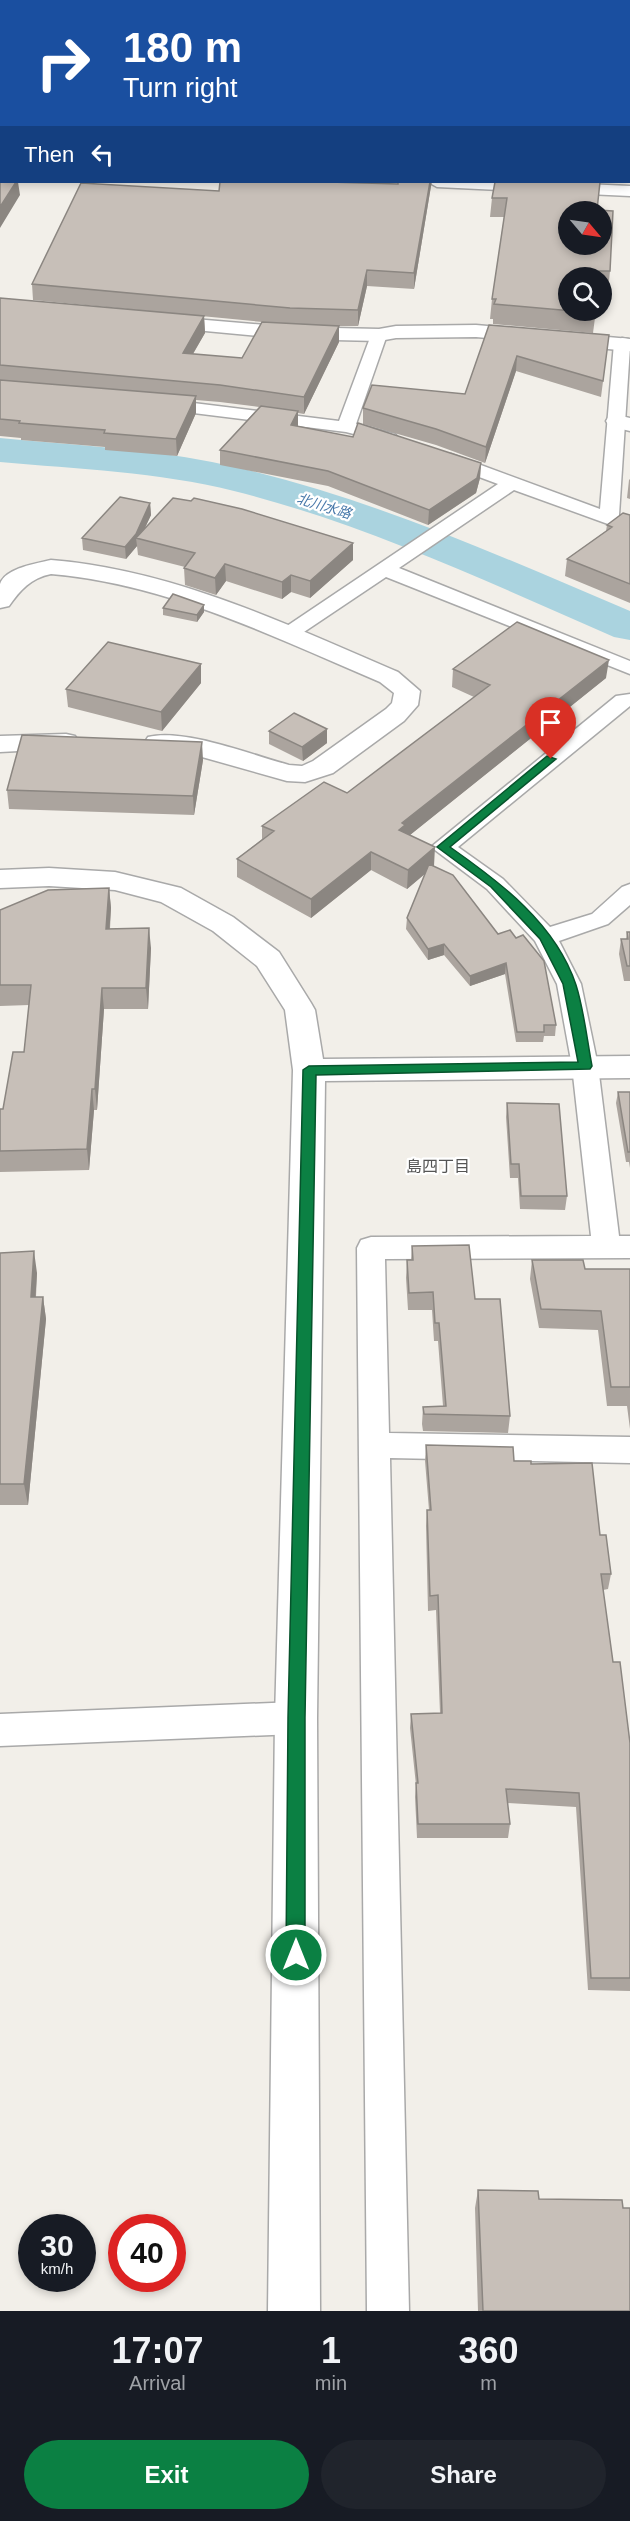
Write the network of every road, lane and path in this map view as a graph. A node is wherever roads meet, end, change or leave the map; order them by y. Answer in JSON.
{"nodes":[{"id":1,"x":458,"y":183,"type":"edge"},
{"id":2,"x":630,"y":191,"type":"edge"},
{"id":3,"x":134,"y":319,"type":"edge"},
{"id":4,"x":379,"y":335,"type":"junction"},
{"id":5,"x":626,"y":344,"type":"edge"},
{"id":6,"x":139,"y":402,"type":"edge"},
{"id":7,"x":624,"y":423,"type":"edge"},
{"id":8,"x":346,"y":427,"type":"junction"},
{"id":9,"x":403,"y":442,"type":"edge"},
{"id":10,"x":429,"y":451,"type":"edge"},
{"id":11,"x":512,"y":483,"type":"junction"},
{"id":12,"x":609,"y":518,"type":"junction"},
{"id":13,"x":630,"y":526,"type":"edge"},
{"id":14,"x":386,"y":570,"type":"junction"},
{"id":15,"x":0,"y":601,"type":"edge"},
{"id":16,"x":288,"y":634,"type":"junction"},
{"id":17,"x":630,"y":668,"type":"edge"},
{"id":18,"x":630,"y":700,"type":"edge"},
{"id":19,"x":90,"y":741,"type":"edge"},
{"id":20,"x":135,"y":742,"type":"edge"},
{"id":21,"x":0,"y":744,"type":"edge"},
{"id":22,"x":0,"y":879,"type":"edge"},
{"id":23,"x":630,"y":892,"type":"edge"},
{"id":24,"x":545,"y":937,"type":"junction"},
{"id":25,"x":585,"y":1066,"type":"junction"},
{"id":26,"x":630,"y":1067,"type":"edge"},
{"id":27,"x":309,"y":1070,"type":"junction"},
{"id":28,"x":618,"y":1246,"type":"edge"},
{"id":29,"x":373,"y":1445,"type":"junction"},
{"id":30,"x":630,"y":1450,"type":"edge"},
{"id":31,"x":296,"y":1718,"type":"junction"},
{"id":32,"x":0,"y":1730,"type":"edge"},
{"id":33,"x":294,"y":2311,"type":"edge"},
{"id":34,"x":388,"y":2311,"type":"edge"}],
"edges":[{"from":1,"to":2,"type":"street"},
{"from":3,"to":4,"type":"street"},
{"from":4,"to":5,"type":"street"},
{"from":4,"to":8,"type":"street"},
{"from":5,"to":7,"type":"street"},
{"from":6,"to":8,"type":"street"},
{"from":7,"to":12,"type":"street"},
{"from":8,"to":9,"type":"street"},
{"from":10,"to":11,"type":"street"},
{"from":11,"to":12,"type":"street"},
{"from":11,"to":14,"type":"street"},
{"from":12,"to":13,"type":"street"},
{"from":14,"to":16,"type":"street"},
{"from":14,"to":17,"type":"street"},
{"from":15,"to":16,"type":"street"},
{"from":16,"to":20,"type":"street"},
{"from":18,"to":24,"type":"street"},
{"from":19,"to":21,"type":"street"},
{"from":22,"to":27,"type":"street"},
{"from":23,"to":24,"type":"street"},
{"from":24,"to":25,"type":"street"},
{"from":25,"to":26,"type":"street"},
{"from":25,"to":27,"type":"street"},
{"from":25,"to":28,"type":"street"},
{"from":27,"to":31,"type":"street"},
{"from":28,"to":29,"type":"street"},
{"from":29,"to":30,"type":"street"},
{"from":29,"to":34,"type":"street"},
{"from":31,"to":32,"type":"street"},
{"from":31,"to":33,"type":"street"}]}
